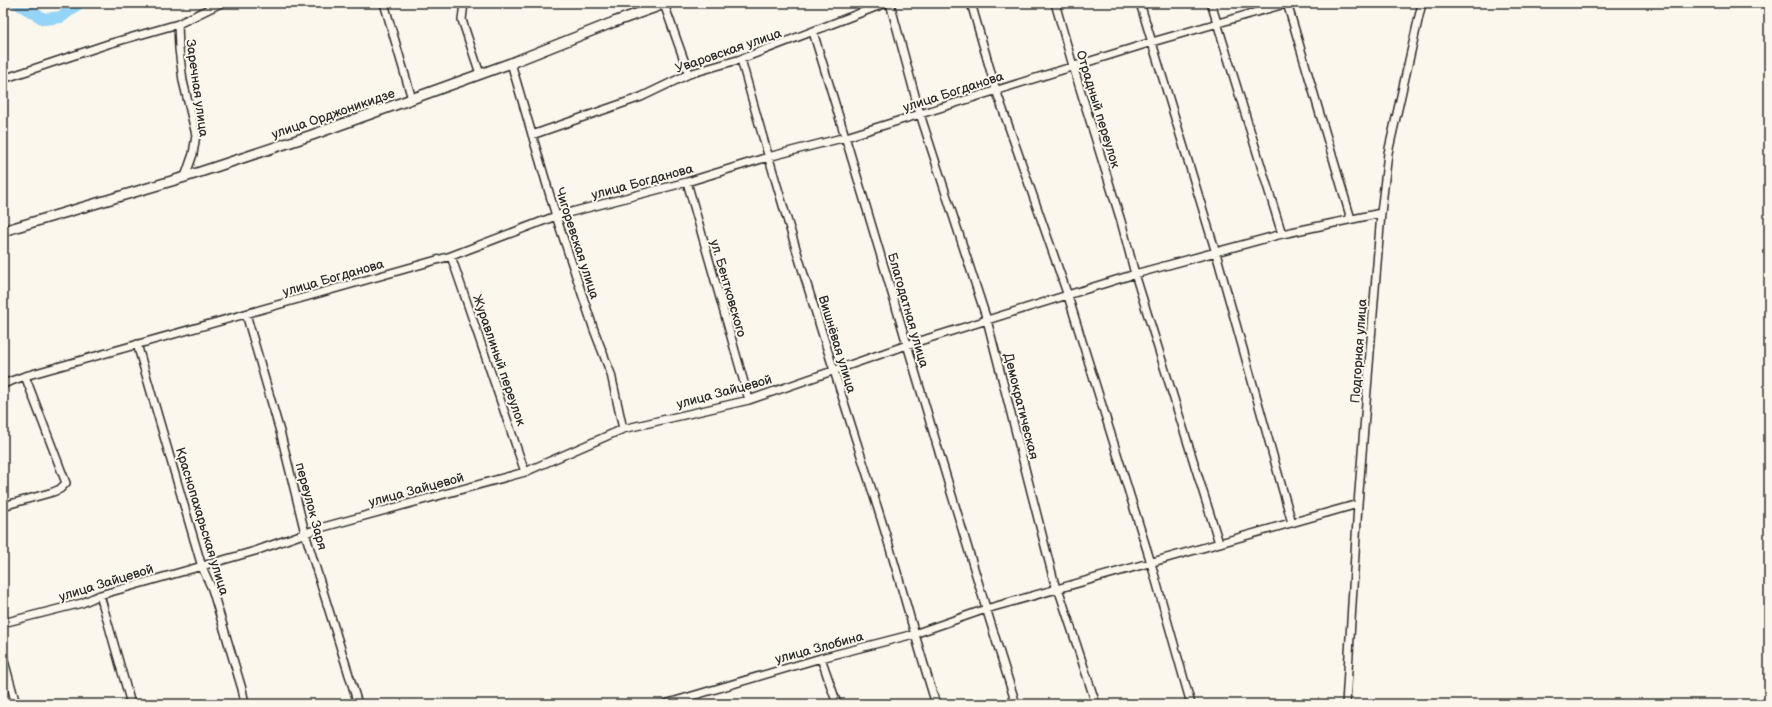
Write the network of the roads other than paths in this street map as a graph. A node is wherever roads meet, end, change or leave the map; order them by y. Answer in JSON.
{"nodes":[{"id":1,"x":221,"y":3,"type":"edge"},
{"id":2,"x":384,"y":3,"type":"edge"},
{"id":3,"x":464,"y":3,"type":"edge"},
{"id":4,"x":666,"y":3,"type":"edge"},
{"id":5,"x":886,"y":3,"type":"edge"},
{"id":6,"x":890,"y":3,"type":"edge"},
{"id":7,"x":971,"y":3,"type":"edge"},
{"id":8,"x":1055,"y":3,"type":"edge"},
{"id":9,"x":1140,"y":3,"type":"edge"},
{"id":10,"x":1211,"y":3,"type":"edge"},
{"id":11,"x":1287,"y":3,"type":"edge"},
{"id":12,"x":1422,"y":3,"type":"edge"},
{"id":13,"x":178,"y":24,"type":"junction"},
{"id":14,"x":1217,"y":24,"type":"junction"},
{"id":15,"x":813,"y":32,"type":"junction"},
{"id":16,"x":1152,"y":42,"type":"junction"},
{"id":17,"x":741,"y":59,"type":"junction"},
{"id":18,"x":511,"y":63,"type":"junction"},
{"id":19,"x":1073,"y":66,"type":"junction"},
{"id":20,"x":480,"y":74,"type":"junction"},
{"id":21,"x":690,"y":74,"type":"junction"},
{"id":22,"x":3,"y":79,"type":"edge"},
{"id":23,"x":996,"y":90,"type":"junction"},
{"id":24,"x":412,"y":99,"type":"junction"},
{"id":25,"x":920,"y":114,"type":"junction"},
{"id":26,"x":532,"y":135,"type":"junction"},
{"id":27,"x":846,"y":137,"type":"junction"},
{"id":28,"x":768,"y":157,"type":"junction"},
{"id":29,"x":185,"y":177,"type":"junction"},
{"id":30,"x":687,"y":182,"type":"junction"},
{"id":31,"x":1381,"y":213,"type":"junction"},
{"id":32,"x":556,"y":216,"type":"junction"},
{"id":33,"x":1351,"y":219,"type":"junction"},
{"id":34,"x":3,"y":231,"type":"edge"},
{"id":35,"x":1282,"y":234,"type":"junction"},
{"id":36,"x":1216,"y":253,"type":"junction"},
{"id":37,"x":451,"y":256,"type":"junction"},
{"id":38,"x":1135,"y":274,"type":"junction"},
{"id":39,"x":1068,"y":296,"type":"junction"},
{"id":40,"x":246,"y":314,"type":"junction"},
{"id":41,"x":987,"y":320,"type":"junction"},
{"id":42,"x":137,"y":344,"type":"junction"},
{"id":43,"x":907,"y":345,"type":"junction"},
{"id":44,"x":833,"y":370,"type":"junction"},
{"id":45,"x":25,"y":376,"type":"junction"},
{"id":46,"x":3,"y":384,"type":"edge"},
{"id":47,"x":749,"y":400,"type":"junction"},
{"id":48,"x":623,"y":429,"type":"junction"},
{"id":49,"x":525,"y":472,"type":"junction"},
{"id":50,"x":1358,"y":504,"type":"junction"},
{"id":51,"x":3,"y":506,"type":"edge"},
{"id":52,"x":1292,"y":523,"type":"junction"},
{"id":53,"x":305,"y":533,"type":"junction"},
{"id":54,"x":1219,"y":544,"type":"junction"},
{"id":55,"x":1151,"y":562,"type":"junction"},
{"id":56,"x":202,"y":566,"type":"junction"},
{"id":57,"x":1056,"y":589,"type":"junction"},
{"id":58,"x":100,"y":595,"type":"junction"},
{"id":59,"x":986,"y":609,"type":"junction"},
{"id":60,"x":3,"y":623,"type":"edge"},
{"id":61,"x":914,"y":634,"type":"junction"},
{"id":62,"x":3,"y":658,"type":"edge"},
{"id":63,"x":821,"y":658,"type":"junction"},
{"id":64,"x":16,"y":704,"type":"edge"},
{"id":65,"x":131,"y":704,"type":"edge"},
{"id":66,"x":245,"y":704,"type":"edge"},
{"id":67,"x":358,"y":704,"type":"edge"},
{"id":68,"x":665,"y":704,"type":"edge"},
{"id":69,"x":837,"y":704,"type":"edge"},
{"id":70,"x":936,"y":704,"type":"edge"},
{"id":71,"x":1016,"y":704,"type":"edge"},
{"id":72,"x":1096,"y":704,"type":"edge"},
{"id":73,"x":1191,"y":704,"type":"edge"},
{"id":74,"x":1346,"y":704,"type":"edge"}],
"edges":[{"from":1,"to":13,"type":"street","name":"Заречная улица"},
{"from":2,"to":24,"type":"street"},
{"from":3,"to":20,"type":"street"},
{"from":4,"to":18,"type":"street","name":"улица Орджоникидзе"},
{"from":4,"to":21,"type":"street"},
{"from":5,"to":15,"type":"street","name":"Уваровская улица"},
{"from":6,"to":25,"type":"street","name":"Демократическая"},
{"from":7,"to":23,"type":"street"},
{"from":8,"to":19,"type":"street","name":"Отрадный переулок"},
{"from":9,"to":16,"type":"street"},
{"from":10,"to":14,"type":"street"},
{"from":11,"to":14,"type":"street","name":"улица Богданова"},
{"from":11,"to":33,"type":"street"},
{"from":12,"to":31,"type":"street","name":"Подгорная улица"},
{"from":13,"to":22,"type":"street"},
{"from":13,"to":29,"type":"street","name":"Заречная улица"},
{"from":14,"to":16,"type":"street","name":"улица Богданова"},
{"from":14,"to":35,"type":"street"},
{"from":15,"to":17,"type":"street","name":"Уваровская улица"},
{"from":15,"to":27,"type":"street","name":"Благодатная улица"},
{"from":16,"to":19,"type":"street","name":"улица Богданова"},
{"from":16,"to":36,"type":"street"},
{"from":17,"to":21,"type":"street","name":"Уваровская улица"},
{"from":17,"to":28,"type":"street","name":"Вишнёвая улица"},
{"from":18,"to":20,"type":"street","name":"улица Орджоникидзе"},
{"from":18,"to":26,"type":"street","name":"Чигоревская улица"},
{"from":19,"to":23,"type":"street","name":"улица Богданова"},
{"from":19,"to":38,"type":"street","name":"Отрадный переулок"},
{"from":20,"to":24,"type":"street","name":"улица Орджоникидзе"},
{"from":21,"to":26,"type":"street","name":"Уваровская улица"},
{"from":23,"to":25,"type":"street","name":"улица Богданова"},
{"from":23,"to":39,"type":"street"},
{"from":24,"to":29,"type":"street","name":"улица Орджоникидзе"},
{"from":25,"to":27,"type":"street","name":"улица Богданова"},
{"from":25,"to":41,"type":"street","name":"Демократическая"},
{"from":26,"to":32,"type":"street","name":"Чигоревская улица"},
{"from":27,"to":28,"type":"street","name":"улица Богданова"},
{"from":27,"to":43,"type":"street","name":"Благодатная улица"},
{"from":28,"to":30,"type":"street","name":"улица Богданова"},
{"from":28,"to":44,"type":"street","name":"Вишнёвая улица"},
{"from":29,"to":34,"type":"street","name":"улица Орджоникидзе"},
{"from":30,"to":32,"type":"street","name":"улица Богданова"},
{"from":30,"to":47,"type":"street","name":"ул. Бентковского"},
{"from":31,"to":33,"type":"street","name":"улица Зайцевой"},
{"from":31,"to":50,"type":"street","name":"Подгорная улица"},
{"from":32,"to":37,"type":"street","name":"улица Богданова"},
{"from":32,"to":48,"type":"street","name":"Чигоревская улица"},
{"from":33,"to":35,"type":"street","name":"улица Зайцевой"},
{"from":35,"to":36,"type":"street","name":"улица Зайцевой"},
{"from":36,"to":38,"type":"street","name":"улица Зайцевой"},
{"from":36,"to":52,"type":"street"},
{"from":37,"to":40,"type":"street","name":"улица Богданова"},
{"from":37,"to":49,"type":"street","name":"Журавлиный переулок"},
{"from":38,"to":39,"type":"street","name":"улица Зайцевой"},
{"from":38,"to":54,"type":"street","name":"Отрадный переулок"},
{"from":39,"to":41,"type":"street","name":"улица Зайцевой"},
{"from":39,"to":55,"type":"street"},
{"from":40,"to":42,"type":"street","name":"улица Богданова"},
{"from":40,"to":53,"type":"street","name":"переулок Заря"},
{"from":41,"to":43,"type":"street","name":"улица Зайцевой"},
{"from":41,"to":57,"type":"street","name":"Демократическая"},
{"from":42,"to":45,"type":"street","name":"улица Богданова"},
{"from":42,"to":56,"type":"street","name":"Краснопахарьская улица"},
{"from":43,"to":44,"type":"street","name":"улица Зайцевой"},
{"from":43,"to":59,"type":"street","name":"Благодатная улица"},
{"from":44,"to":47,"type":"street","name":"улица Зайцевой"},
{"from":44,"to":61,"type":"street","name":"Вишнёвая улица"},
{"from":45,"to":46,"type":"street","name":"улица Богданова"},
{"from":45,"to":51,"type":"street"},
{"from":47,"to":48,"type":"street","name":"улица Зайцевой"},
{"from":48,"to":49,"type":"street","name":"улица Зайцевой"},
{"from":49,"to":53,"type":"street","name":"улица Зайцевой"},
{"from":50,"to":52,"type":"street","name":"улица Злобина"},
{"from":50,"to":74,"type":"street","name":"Подгорная улица"},
{"from":52,"to":54,"type":"street","name":"улица Злобина"},
{"from":53,"to":56,"type":"street","name":"улица Зайцевой"},
{"from":53,"to":67,"type":"street","name":"переулок Заря"},
{"from":54,"to":55,"type":"street","name":"улица Злобина"},
{"from":55,"to":57,"type":"street","name":"улица Злобина"},
{"from":55,"to":73,"type":"street"},
{"from":56,"to":58,"type":"street","name":"улица Зайцевой"},
{"from":56,"to":66,"type":"street","name":"Краснопахарьская улица"},
{"from":57,"to":59,"type":"street","name":"улица Злобина"},
{"from":57,"to":72,"type":"street","name":"Демократическая"},
{"from":58,"to":60,"type":"street","name":"улица Зайцевой"},
{"from":58,"to":65,"type":"street"},
{"from":59,"to":61,"type":"street","name":"улица Злобина"},
{"from":59,"to":71,"type":"street","name":"Благодатная улица"},
{"from":61,"to":63,"type":"street","name":"улица Злобина"},
{"from":61,"to":70,"type":"street","name":"Вишнёвая улица"},
{"from":62,"to":64,"type":"street"},
{"from":63,"to":68,"type":"street","name":"улица Злобина"},
{"from":63,"to":69,"type":"street"}]}
